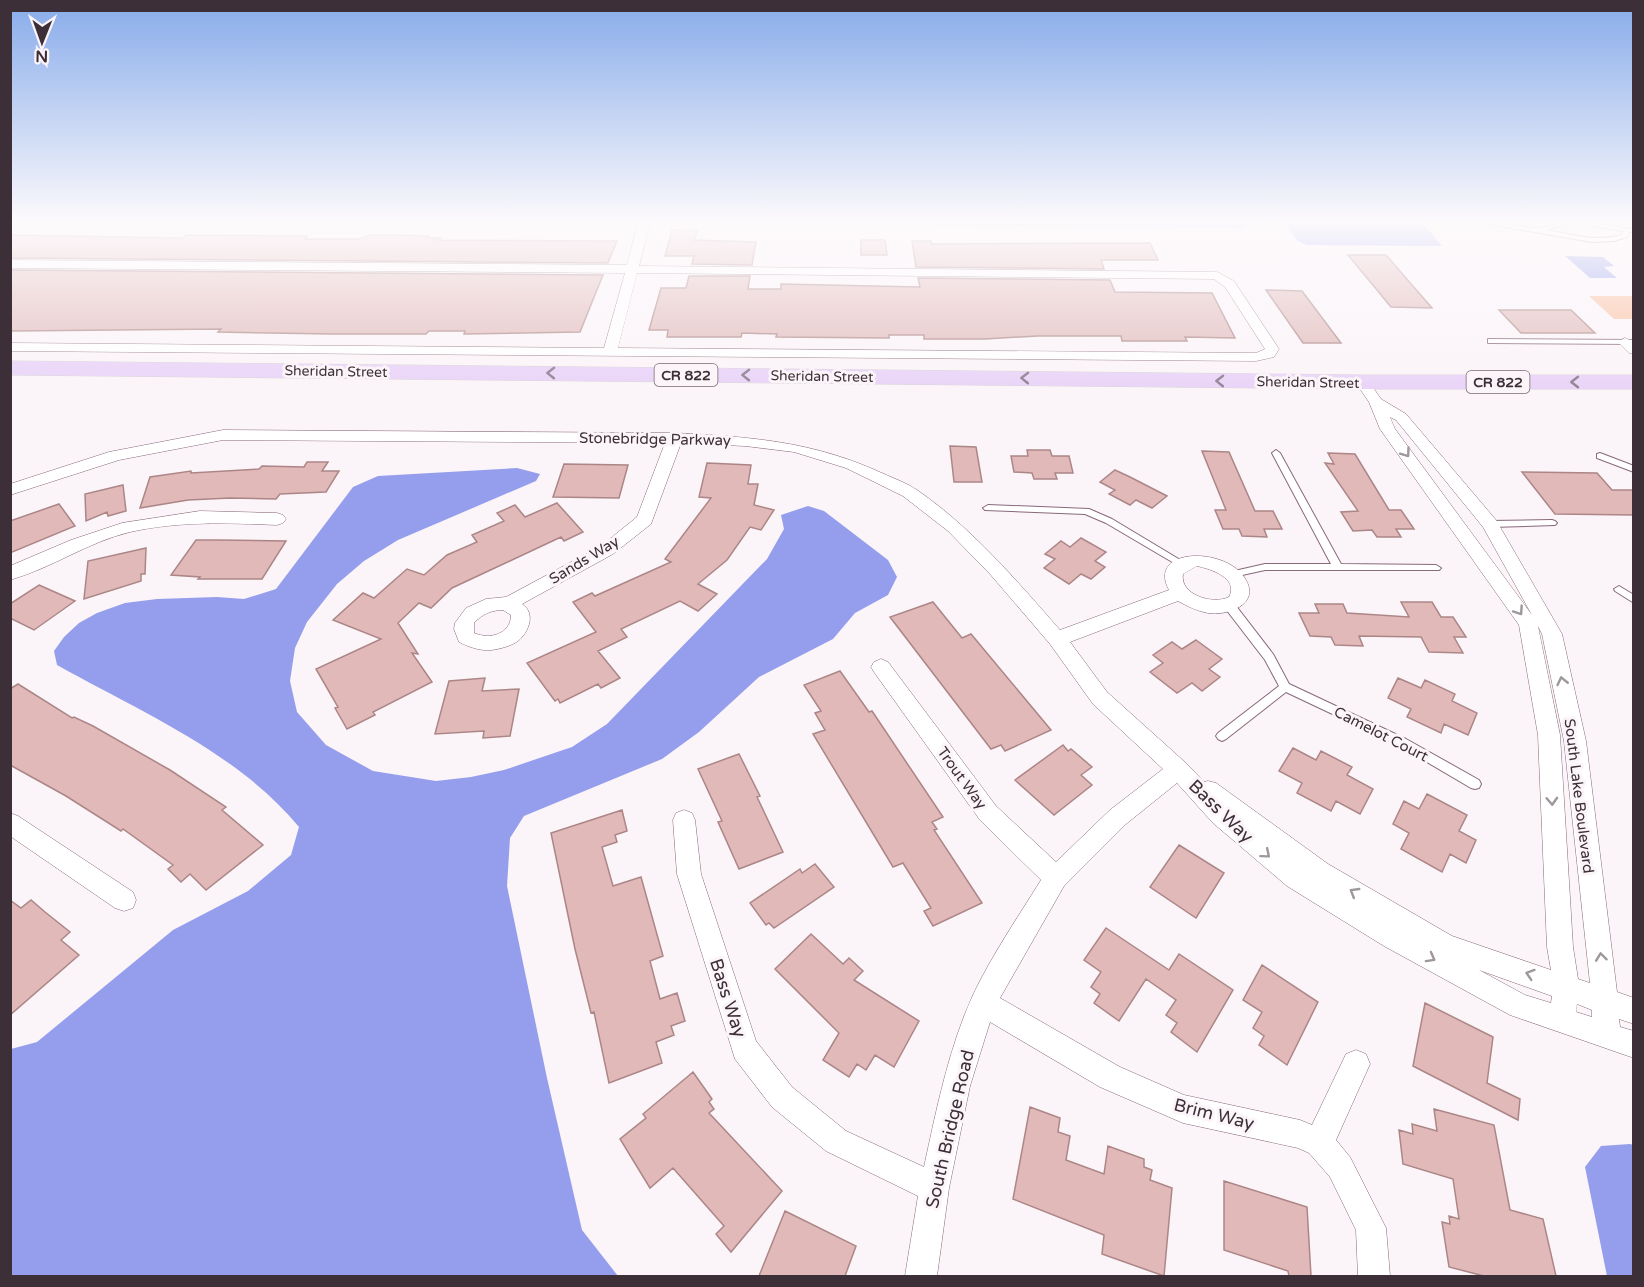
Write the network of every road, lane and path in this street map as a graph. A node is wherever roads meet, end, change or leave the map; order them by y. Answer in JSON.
{"nodes":[{"id":1,"x":628,"y":283,"type":"edge"},
{"id":2,"x":1228,"y":283,"type":"edge"},
{"id":3,"x":1491,"y":341,"type":"dead end"},
{"id":4,"x":1631,"y":345,"type":"edge"},
{"id":5,"x":10,"y":347,"type":"edge"},
{"id":6,"x":610,"y":351,"type":"junction"},
{"id":7,"x":10,"y":368,"type":"edge"},
{"id":8,"x":1362,"y":382,"type":"junction"},
{"id":9,"x":601,"y":384,"type":"junction"},
{"id":10,"x":1631,"y":388,"type":"edge"},
{"id":11,"x":10,"y":389,"type":"edge"},
{"id":12,"x":1376,"y":402,"type":"junction"},
{"id":13,"x":675,"y":438,"type":"junction"},
{"id":14,"x":1276,"y":453,"type":"dead end"},
{"id":15,"x":1600,"y":456,"type":"dead end"},
{"id":16,"x":1634,"y":469,"type":"edge"},
{"id":17,"x":10,"y":490,"type":"edge"},
{"id":18,"x":988,"y":508,"type":"dead end"},
{"id":19,"x":277,"y":519,"type":"dead end"},
{"id":20,"x":1552,"y":523,"type":"dead end"},
{"id":21,"x":1490,"y":524,"type":"junction"},
{"id":22,"x":1182,"y":564,"type":"junction"},
{"id":23,"x":1338,"y":568,"type":"junction"},
{"id":24,"x":1436,"y":568,"type":"dead end"},
{"id":25,"x":10,"y":574,"type":"edge"},
{"id":26,"x":1233,"y":574,"type":"junction"},
{"id":27,"x":1619,"y":589,"type":"dead end"},
{"id":28,"x":1179,"y":592,"type":"junction"},
{"id":29,"x":1634,"y":600,"type":"edge"},
{"id":30,"x":508,"y":604,"type":"dead end"},
{"id":31,"x":1229,"y":605,"type":"junction"},
{"id":32,"x":1057,"y":639,"type":"junction"},
{"id":33,"x":881,"y":667,"type":"dead end"},
{"id":34,"x":1285,"y":687,"type":"junction"},
{"id":35,"x":1222,"y":736,"type":"dead end"},
{"id":36,"x":1179,"y":770,"type":"junction"},
{"id":37,"x":1475,"y":784,"type":"dead end"},
{"id":38,"x":684,"y":820,"type":"dead end"},
{"id":39,"x":10,"y":823,"type":"edge"},
{"id":40,"x":1056,"y":878,"type":"junction"},
{"id":41,"x":124,"y":900,"type":"dead end"},
{"id":42,"x":1566,"y":986,"type":"junction"},
{"id":43,"x":1604,"y":1002,"type":"junction"},
{"id":44,"x":983,"y":1003,"type":"junction"},
{"id":45,"x":1634,"y":1011,"type":"edge"},
{"id":46,"x":1562,"y":1021,"type":"junction"},
{"id":47,"x":1623,"y":1042,"type":"edge"},
{"id":48,"x":1356,"y":1064,"type":"dead end"},
{"id":49,"x":1319,"y":1143,"type":"junction"},
{"id":50,"x":934,"y":1188,"type":"junction"},
{"id":51,"x":921,"y":1276,"type":"edge"},
{"id":52,"x":1374,"y":1276,"type":"edge"}],
"edges":[{"from":1,"to":6,"type":"street"},
{"from":2,"to":6,"type":"street","name":"Sheridan Street"},
{"from":3,"to":4,"type":"lane"},
{"from":5,"to":6,"type":"street","name":"Sheridan Street"},
{"from":9,"to":7,"type":"main road","name":"Sheridan Street","number":"CR 822","one_way":true},
{"from":8,"to":9,"type":"main road","name":"Sheridan Street","number":"CR 822","one_way":true},
{"from":10,"to":8,"type":"main road","name":"Sheridan Street","number":"CR 822","one_way":true},
{"from":8,"to":12,"type":"street","name":"South Lake Boulevard"},
{"from":9,"to":11,"type":"main road","name":"Sheridan Street","number":"CR 822"},
{"from":9,"to":12,"type":"main road","name":"Sheridan Street","number":"CR 822"},
{"from":10,"to":12,"type":"main road","name":"Sheridan Street","number":"CR 822"},
{"from":12,"to":21,"type":"street","name":"South Lake Boulevard"},
{"from":12,"to":42,"type":"street","name":"South Lake Boulevard","one_way":true},
{"from":13,"to":17,"type":"street","name":"Stonebridge Parkway"},
{"from":13,"to":30,"type":"street","name":"Sands Way"},
{"from":13,"to":32,"type":"street","name":"Stonebridge Parkway"},
{"from":14,"to":23,"type":"lane"},
{"from":15,"to":16,"type":"lane"},
{"from":18,"to":22,"type":"lane"},
{"from":19,"to":25,"type":"street"},
{"from":20,"to":21,"type":"lane"},
{"from":43,"to":21,"type":"street","name":"South Lake Boulevard","one_way":true},
{"from":22,"to":26,"type":"street"},
{"from":22,"to":28,"type":"street"},
{"from":23,"to":24,"type":"lane"},
{"from":23,"to":26,"type":"lane"},
{"from":26,"to":31,"type":"street"},
{"from":27,"to":29,"type":"lane"},
{"from":28,"to":31,"type":"street"},
{"from":28,"to":32,"type":"street"},
{"from":31,"to":34,"type":"lane"},
{"from":32,"to":36,"type":"street","name":"Stonebridge Parkway"},
{"from":33,"to":40,"type":"street","name":"Trout Way"},
{"from":34,"to":35,"type":"lane"},
{"from":34,"to":37,"type":"lane","name":"Camelot Court"},
{"from":36,"to":40,"type":"street","name":"South Bridge Road"},
{"from":42,"to":36,"type":"street","name":"Bass Way","one_way":true},
{"from":36,"to":46,"type":"street","name":"Bass Way","one_way":true},
{"from":38,"to":50,"type":"street","name":"Bass Way"},
{"from":39,"to":41,"type":"street"},
{"from":40,"to":44,"type":"street","name":"South Bridge Road"},
{"from":42,"to":43,"type":"street","name":"Bass Way"},
{"from":42,"to":46,"type":"street","name":"South Lake Boulevard"},
{"from":43,"to":45,"type":"street"},
{"from":43,"to":47,"type":"street","name":"South Lake Boulevard"},
{"from":44,"to":49,"type":"street","name":"Brim Way"},
{"from":44,"to":50,"type":"street","name":"South Bridge Road"},
{"from":46,"to":47,"type":"street","name":"Bass Way"},
{"from":48,"to":49,"type":"street"},
{"from":49,"to":52,"type":"street","name":"Brim Way"},
{"from":50,"to":51,"type":"street","name":"South Bridge Road"}]}
